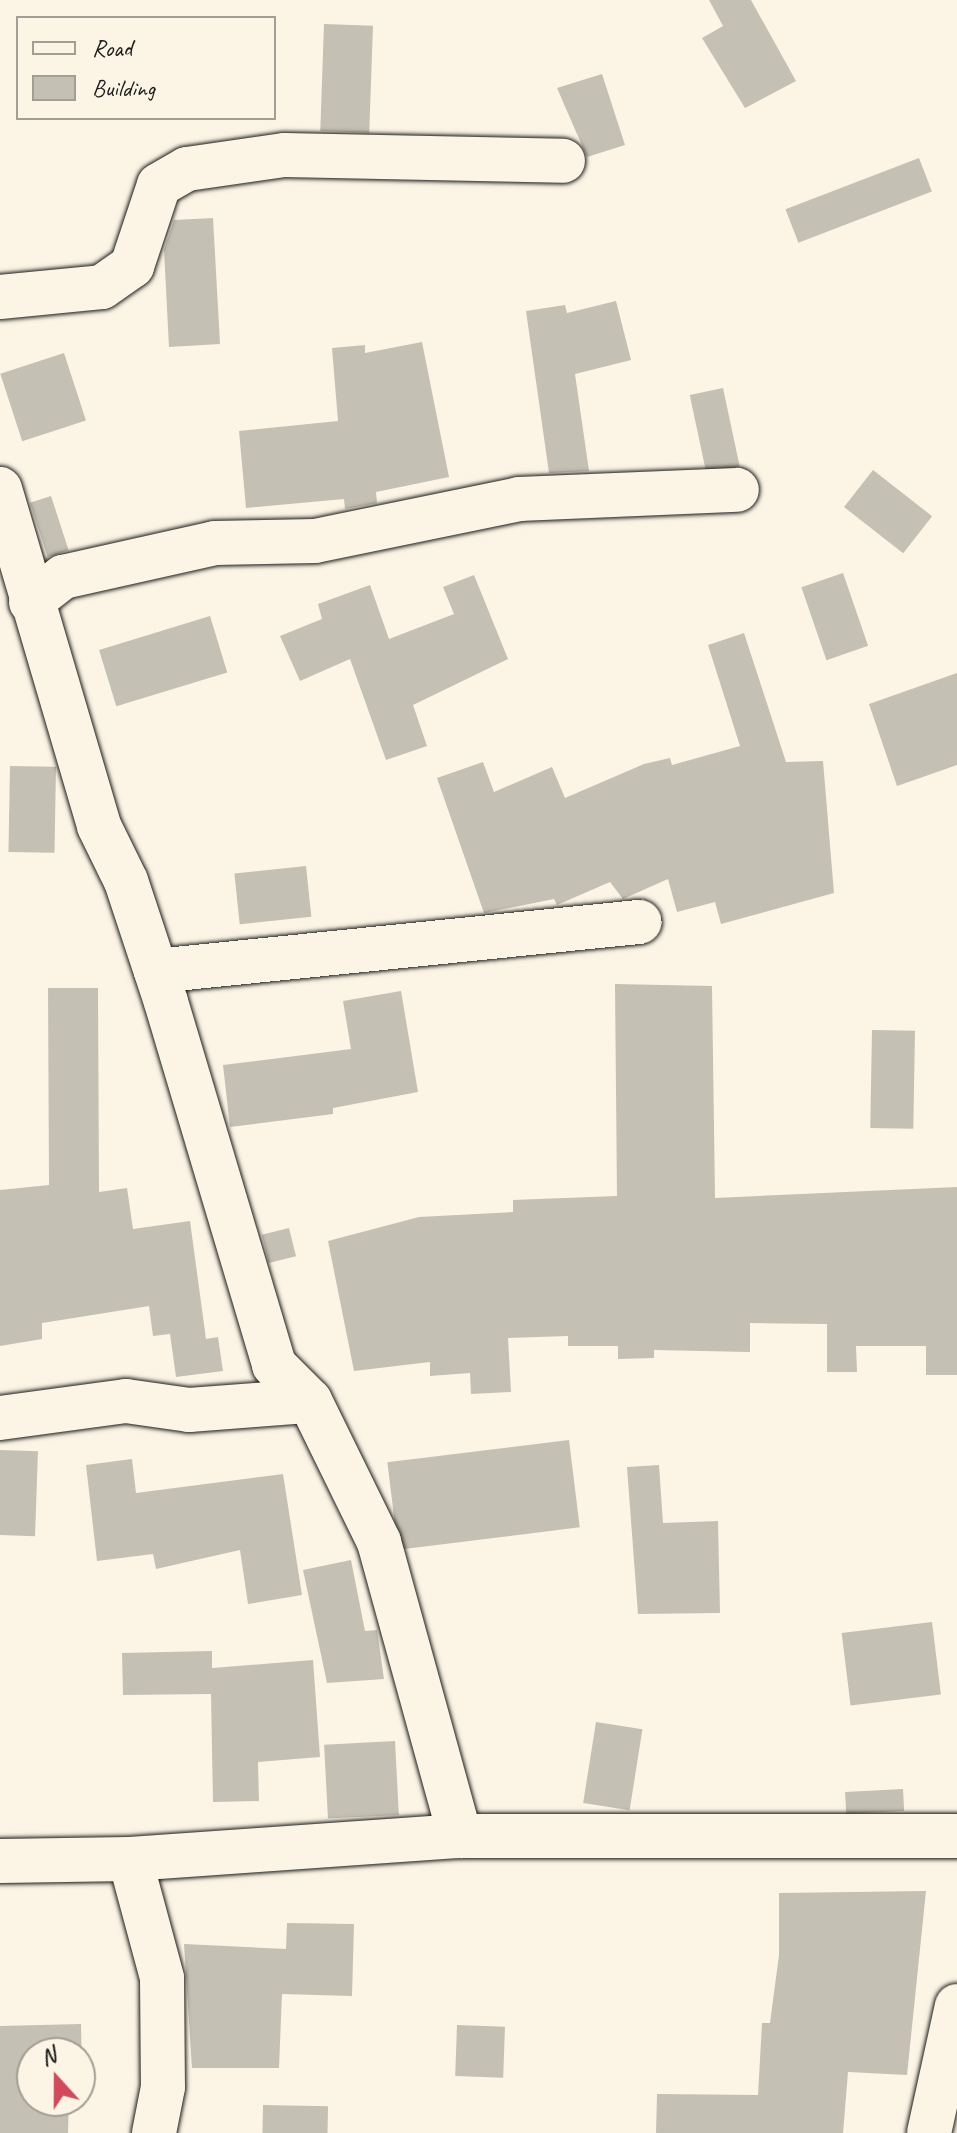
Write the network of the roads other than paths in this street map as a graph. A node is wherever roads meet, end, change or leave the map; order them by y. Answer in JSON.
{"nodes":[{"id":1,"x":563,"y":161,"type":"dead end"},
{"id":2,"x":0,"y":297,"type":"edge"},
{"id":3,"x":0,"y":489,"type":"edge"},
{"id":4,"x":737,"y":490,"type":"dead end"},
{"id":5,"x":31,"y":602,"type":"junction"},
{"id":6,"x":640,"y":922,"type":"dead end"},
{"id":7,"x":156,"y":971,"type":"junction"},
{"id":8,"x":310,"y":1401,"type":"junction"},
{"id":9,"x":0,"y":1418,"type":"edge"},
{"id":10,"x":460,"y":1836,"type":"junction"},
{"id":11,"x":957,"y":1836,"type":"edge"},
{"id":12,"x":130,"y":1859,"type":"junction"},
{"id":13,"x":0,"y":1861,"type":"edge"},
{"id":14,"x":957,"y":2006,"type":"edge"},
{"id":15,"x":154,"y":2133,"type":"edge"},
{"id":16,"x":929,"y":2133,"type":"edge"}],
"edges":[{"from":1,"to":2,"type":"street"},
{"from":3,"to":5,"type":"street"},
{"from":4,"to":5,"type":"street"},
{"from":5,"to":7,"type":"street"},
{"from":6,"to":7,"type":"street"},
{"from":7,"to":8,"type":"street"},
{"from":8,"to":9,"type":"street"},
{"from":8,"to":10,"type":"street"},
{"from":10,"to":11,"type":"street"},
{"from":10,"to":12,"type":"street"},
{"from":12,"to":13,"type":"street"},
{"from":12,"to":15,"type":"street"},
{"from":14,"to":16,"type":"street"}]}
